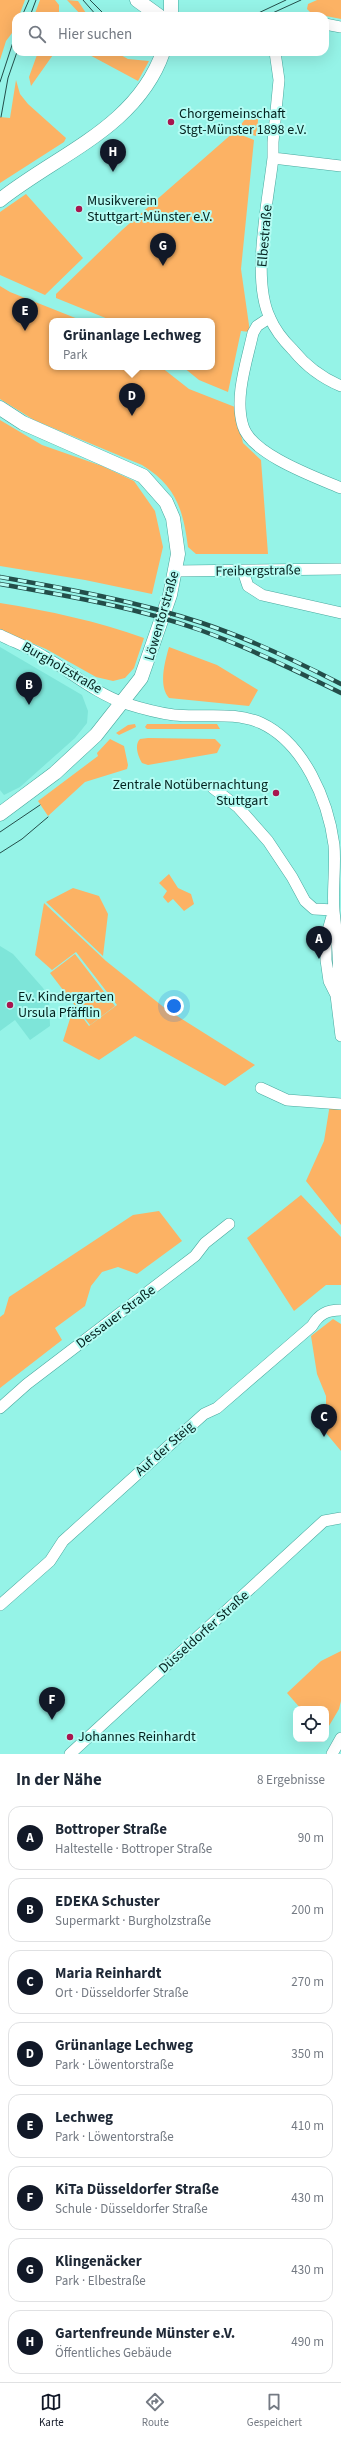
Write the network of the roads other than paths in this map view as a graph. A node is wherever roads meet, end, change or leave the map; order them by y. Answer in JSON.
{"nodes":[{"id":1,"x":137,"y":0,"type":"edge"},
{"id":2,"x":172,"y":0,"type":"edge"},
{"id":3,"x":154,"y":12,"type":"edge"},
{"id":4,"x":171,"y":12,"type":"edge"},
{"id":5,"x":329,"y":25,"type":"edge"},
{"id":6,"x":341,"y":27,"type":"edge"},
{"id":7,"x":161,"y":56,"type":"edge"},
{"id":8,"x":275,"y":56,"type":"edge"},
{"id":9,"x":273,"y":158,"type":"junction"},
{"id":10,"x":341,"y":166,"type":"edge"},
{"id":11,"x":0,"y":200,"type":"edge"},
{"id":12,"x":269,"y":318,"type":"junction"},
{"id":13,"x":341,"y":386,"type":"edge"},
{"id":14,"x":0,"y":408,"type":"edge"},
{"id":15,"x":341,"y":488,"type":"edge"},
{"id":16,"x":341,"y":569,"type":"edge"},
{"id":17,"x":176,"y":571,"type":"junction"},
{"id":18,"x":243,"y":571,"type":"junction"},
{"id":19,"x":341,"y":613,"type":"edge"},
{"id":20,"x":0,"y":635,"type":"edge"},
{"id":21,"x":123,"y":702,"type":"junction"},
{"id":22,"x":213,"y":788,"type":"dead end"},
{"id":23,"x":0,"y":814,"type":"edge"},
{"id":24,"x":338,"y":865,"type":"edge"},
{"id":25,"x":334,"y":910,"type":"junction"},
{"id":26,"x":341,"y":1036,"type":"edge"},
{"id":27,"x":260,"y":1088,"type":"dead end"},
{"id":28,"x":341,"y":1104,"type":"edge"},
{"id":29,"x":230,"y":1224,"type":"dead end"},
{"id":30,"x":341,"y":1310,"type":"edge"},
{"id":31,"x":0,"y":1408,"type":"edge"},
{"id":32,"x":341,"y":1518,"type":"edge"},
{"id":33,"x":0,"y":1605,"type":"edge"},
{"id":34,"x":341,"y":1738,"type":"edge"},
{"id":35,"x":335,"y":1753,"type":"edge"},
{"id":36,"x":70,"y":1754,"type":"edge"}],
"edges":[{"from":1,"to":3,"type":"main road"},
{"from":2,"to":4,"type":"main road"},
{"from":5,"to":6,"type":"street"},
{"from":7,"to":11,"type":"main road"},
{"from":8,"to":9,"type":"street","name":"Elbestraße"},
{"from":9,"to":10,"type":"street"},
{"from":9,"to":12,"type":"street","name":"Elbestraße"},
{"from":12,"to":13,"type":"street","name":"Elbestraße"},
{"from":12,"to":15,"type":"street"},
{"from":14,"to":17,"type":"main road","name":"Löwentorstraße"},
{"from":16,"to":18,"type":"street","name":"Freibergstraße"},
{"from":17,"to":18,"type":"street","name":"Freibergstraße"},
{"from":17,"to":21,"type":"main road","name":"Löwentorstraße"},
{"from":18,"to":19,"type":"street"},
{"from":20,"to":21,"type":"street","name":"Burgholzstraße"},
{"from":21,"to":23,"type":"main road","name":"Löwentorstraße"},
{"from":21,"to":24,"type":"street","name":"Burgholzstraße"},
{"from":22,"to":25,"type":"street"},
{"from":24,"to":25,"type":"street","name":"Burgholzstraße"},
{"from":25,"to":26,"type":"street","name":"Burgholzstraße"},
{"from":27,"to":28,"type":"street"},
{"from":29,"to":31,"type":"street","name":"Dessauer Straße"},
{"from":30,"to":33,"type":"street","name":"Auf der Steig"},
{"from":32,"to":36,"type":"street","name":"Düsseldorfer Straße"},
{"from":34,"to":35,"type":"street"}]}
